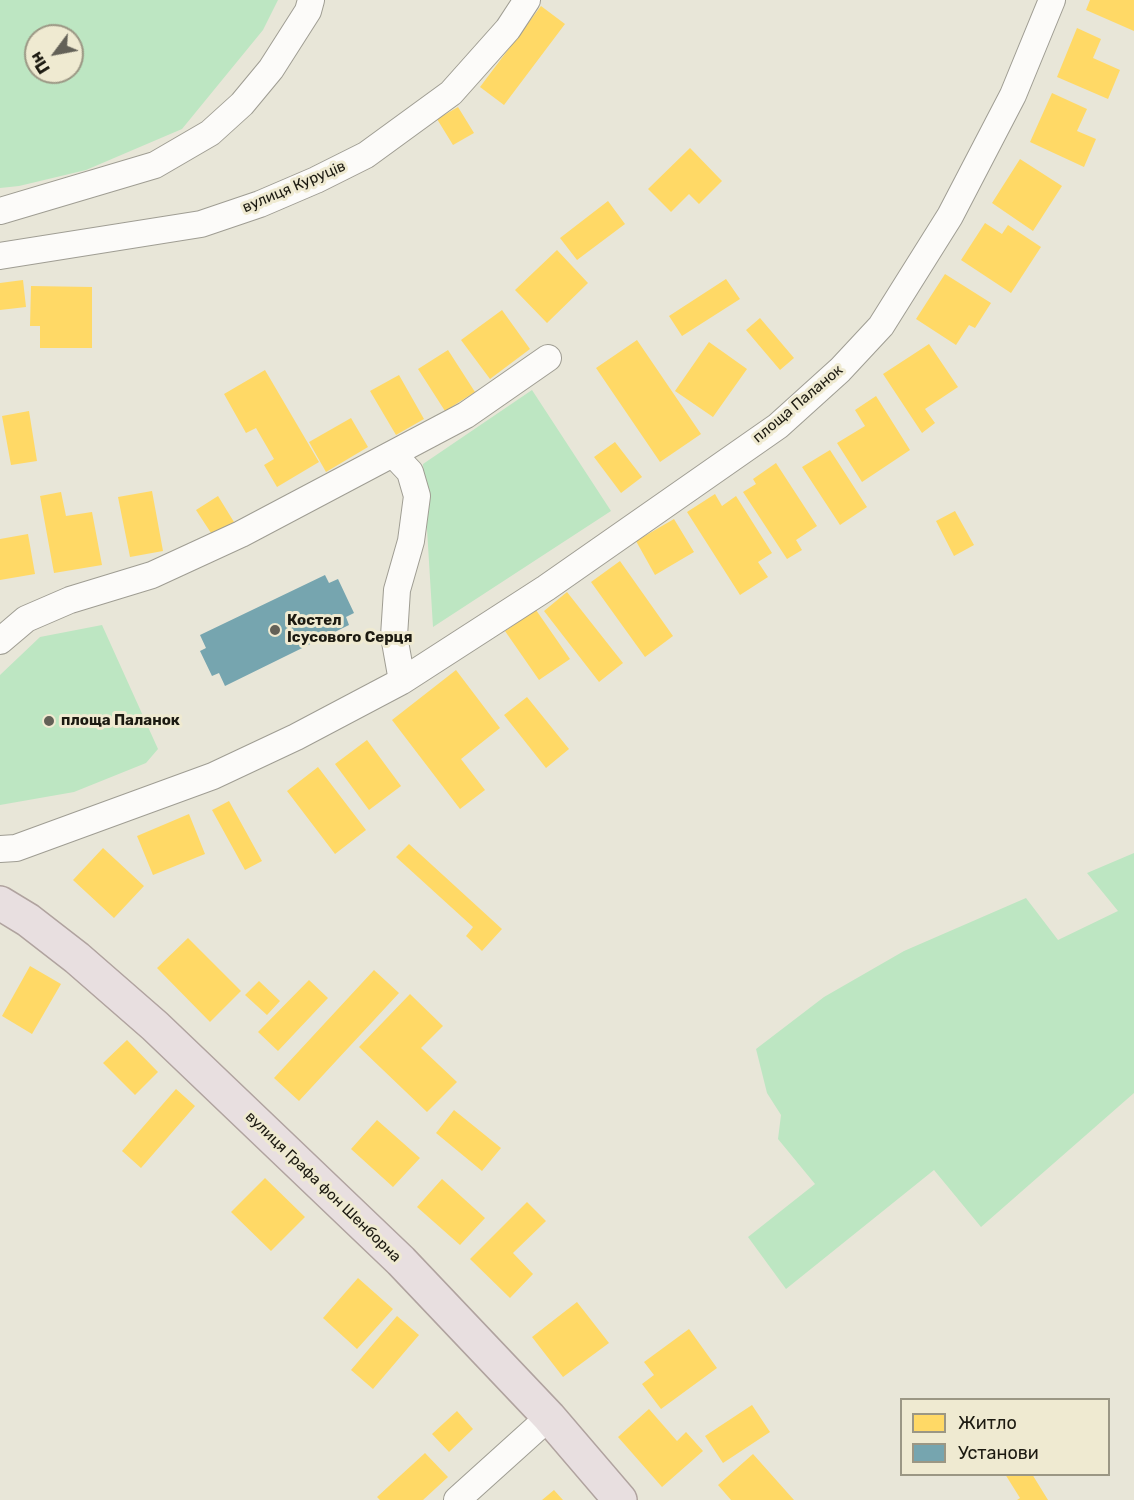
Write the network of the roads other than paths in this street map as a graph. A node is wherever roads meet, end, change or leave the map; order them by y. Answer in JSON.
{"nodes":[{"id":1,"x":311,"y":0,"type":"edge"},
{"id":2,"x":526,"y":0,"type":"edge"},
{"id":3,"x":1052,"y":0,"type":"edge"},
{"id":4,"x":0,"y":211,"type":"edge"},
{"id":5,"x":0,"y":256,"type":"edge"},
{"id":6,"x":548,"y":358,"type":"dead end"},
{"id":7,"x":393,"y":454,"type":"junction"},
{"id":8,"x":0,"y":641,"type":"edge"},
{"id":9,"x":402,"y":681,"type":"junction"},
{"id":10,"x":0,"y":849,"type":"edge"},
{"id":11,"x":0,"y":903,"type":"edge"},
{"id":12,"x":549,"y":1418,"type":"junction"},
{"id":13,"x":457,"y":1500,"type":"edge"},
{"id":14,"x":620,"y":1500,"type":"edge"}],
"edges":[{"from":1,"to":4,"type":"street"},
{"from":2,"to":5,"type":"street","name":"вулиця Куруців"},
{"from":3,"to":9,"type":"street","name":"площа Паланок"},
{"from":6,"to":7,"type":"street"},
{"from":7,"to":8,"type":"street"},
{"from":7,"to":9,"type":"street"},
{"from":9,"to":10,"type":"street","name":"площа Паланок"},
{"from":11,"to":12,"type":"highway","name":"вулиця Графа фон Шенборна"},
{"from":12,"to":13,"type":"street"},
{"from":12,"to":14,"type":"highway","name":"вулиця Графа фон Шенборна"}]}
